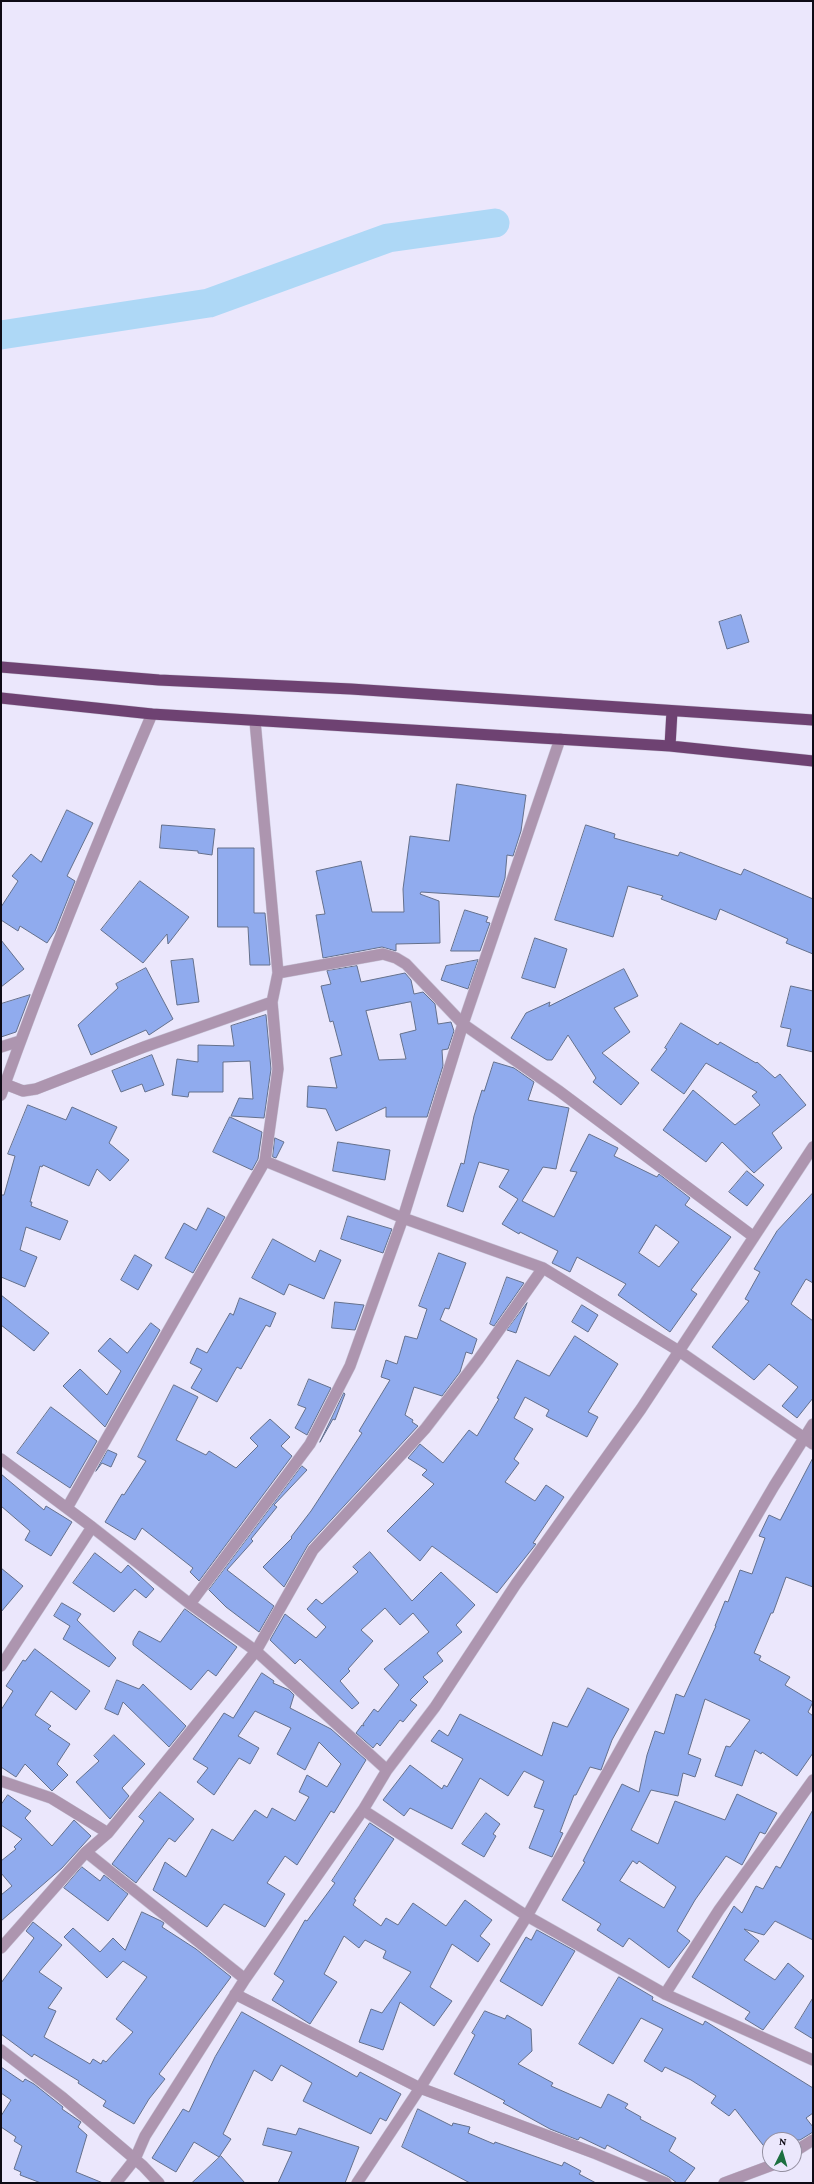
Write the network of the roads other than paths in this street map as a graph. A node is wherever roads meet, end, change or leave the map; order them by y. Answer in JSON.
{"nodes":[{"id":1,"x":1,"y":667,"type":"edge"},
{"id":2,"x":1,"y":698,"type":"edge"},
{"id":3,"x":672,"y":710,"type":"junction"},
{"id":4,"x":152,"y":714,"type":"junction"},
{"id":5,"x":255,"y":720,"type":"junction"},
{"id":6,"x":813,"y":720,"type":"edge"},
{"id":7,"x":560,"y":739,"type":"junction"},
{"id":8,"x":670,"y":746,"type":"junction"},
{"id":9,"x":813,"y":761,"type":"edge"},
{"id":10,"x":278,"y":973,"type":"junction"},
{"id":11,"x":272,"y":1002,"type":"junction"},
{"id":12,"x":463,"y":1024,"type":"junction"},
{"id":13,"x":20,"y":1041,"type":"junction"},
{"id":14,"x":1,"y":1047,"type":"edge"},
{"id":15,"x":5,"y":1084,"type":"junction"},
{"id":16,"x":1,"y":1095,"type":"edge"},
{"id":17,"x":813,"y":1147,"type":"edge"},
{"id":18,"x":265,"y":1161,"type":"junction"},
{"id":19,"x":403,"y":1218,"type":"junction"},
{"id":20,"x":754,"y":1237,"type":"junction"},
{"id":21,"x":543,"y":1268,"type":"junction"},
{"id":22,"x":679,"y":1351,"type":"junction"},
{"id":23,"x":813,"y":1424,"type":"edge"},
{"id":24,"x":808,"y":1442,"type":"edge"},
{"id":25,"x":1,"y":1459,"type":"edge"},
{"id":26,"x":67,"y":1508,"type":"junction"},
{"id":27,"x":92,"y":1527,"type":"junction"},
{"id":28,"x":190,"y":1604,"type":"junction"},
{"id":29,"x":256,"y":1651,"type":"junction"},
{"id":30,"x":1,"y":1666,"type":"edge"},
{"id":31,"x":387,"y":1770,"type":"junction"},
{"id":32,"x":813,"y":1780,"type":"edge"},
{"id":33,"x":1,"y":1781,"type":"edge"},
{"id":34,"x":363,"y":1810,"type":"junction"},
{"id":35,"x":108,"y":1833,"type":"junction"},
{"id":36,"x":86,"y":1852,"type":"junction"},
{"id":37,"x":527,"y":1916,"type":"junction"},
{"id":38,"x":1,"y":1948,"type":"edge"},
{"id":39,"x":245,"y":1979,"type":"junction"},
{"id":40,"x":235,"y":1994,"type":"junction"},
{"id":41,"x":666,"y":1994,"type":"junction"},
{"id":42,"x":1,"y":2050,"type":"edge"},
{"id":43,"x":813,"y":2060,"type":"edge"},
{"id":44,"x":420,"y":2088,"type":"junction"},
{"id":45,"x":813,"y":2140,"type":"edge"},
{"id":46,"x":802,"y":2147,"type":"edge"},
{"id":47,"x":134,"y":2159,"type":"junction"},
{"id":48,"x":762,"y":2169,"type":"edge"},
{"id":49,"x":116,"y":2183,"type":"edge"},
{"id":50,"x":159,"y":2183,"type":"edge"},
{"id":51,"x":357,"y":2183,"type":"edge"},
{"id":52,"x":666,"y":2183,"type":"edge"},
{"id":53,"x":724,"y":2183,"type":"edge"}],
"edges":[{"from":1,"to":3,"type":"highway"},
{"from":2,"to":4,"type":"highway"},
{"from":3,"to":6,"type":"highway"},
{"from":3,"to":8,"type":"highway"},
{"from":4,"to":5,"type":"highway"},
{"from":4,"to":13,"type":"street"},
{"from":5,"to":7,"type":"highway"},
{"from":5,"to":10,"type":"street"},
{"from":7,"to":8,"type":"highway"},
{"from":7,"to":12,"type":"street"},
{"from":8,"to":9,"type":"highway"},
{"from":10,"to":11,"type":"street"},
{"from":10,"to":12,"type":"street"},
{"from":11,"to":15,"type":"street"},
{"from":11,"to":18,"type":"street"},
{"from":12,"to":19,"type":"street"},
{"from":12,"to":20,"type":"street"},
{"from":13,"to":14,"type":"street"},
{"from":13,"to":15,"type":"street"},
{"from":15,"to":16,"type":"street"},
{"from":17,"to":20,"type":"street"},
{"from":18,"to":19,"type":"street"},
{"from":18,"to":26,"type":"street"},
{"from":19,"to":21,"type":"street"},
{"from":19,"to":28,"type":"street"},
{"from":20,"to":22,"type":"street"},
{"from":21,"to":22,"type":"street"},
{"from":21,"to":29,"type":"street"},
{"from":22,"to":24,"type":"street"},
{"from":22,"to":31,"type":"street"},
{"from":23,"to":24,"type":"street"},
{"from":24,"to":37,"type":"street"},
{"from":25,"to":26,"type":"street"},
{"from":26,"to":27,"type":"street"},
{"from":27,"to":28,"type":"street"},
{"from":27,"to":30,"type":"street"},
{"from":28,"to":29,"type":"street"},
{"from":29,"to":31,"type":"street"},
{"from":29,"to":35,"type":"street"},
{"from":31,"to":34,"type":"street"},
{"from":32,"to":41,"type":"street"},
{"from":33,"to":35,"type":"street"},
{"from":34,"to":37,"type":"street"},
{"from":34,"to":39,"type":"street"},
{"from":35,"to":36,"type":"street"},
{"from":36,"to":38,"type":"street"},
{"from":36,"to":39,"type":"street"},
{"from":37,"to":41,"type":"street"},
{"from":37,"to":44,"type":"street"},
{"from":39,"to":40,"type":"street"},
{"from":40,"to":44,"type":"street"},
{"from":40,"to":47,"type":"street"},
{"from":41,"to":43,"type":"street"},
{"from":42,"to":47,"type":"street"},
{"from":44,"to":51,"type":"street"},
{"from":44,"to":52,"type":"street"},
{"from":45,"to":46,"type":"street"},
{"from":47,"to":49,"type":"street"},
{"from":47,"to":50,"type":"street"},
{"from":48,"to":53,"type":"street"}]}
